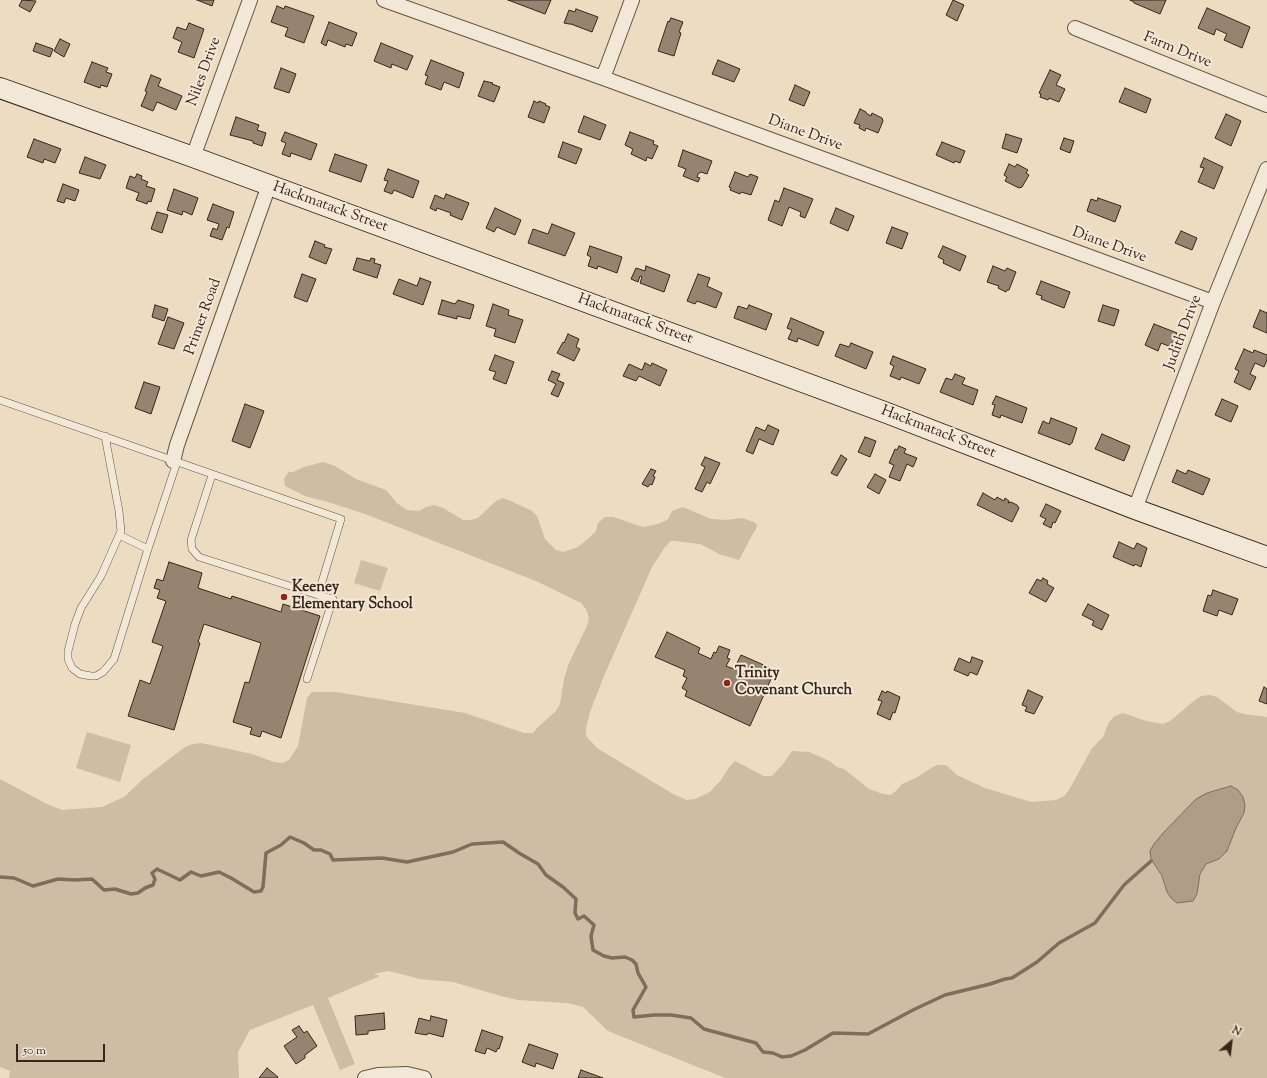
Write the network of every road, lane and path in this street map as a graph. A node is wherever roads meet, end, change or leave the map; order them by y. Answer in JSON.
{"nodes":[{"id":1,"x":250,"y":0,"type":"edge"},
{"id":2,"x":384,"y":0,"type":"edge"},
{"id":3,"x":632,"y":0,"type":"edge"},
{"id":4,"x":1075,"y":28,"type":"dead end"},
{"id":5,"x":604,"y":78,"type":"junction"},
{"id":6,"x":0,"y":88,"type":"edge"},
{"id":7,"x":1267,"y":106,"type":"edge"},
{"id":8,"x":192,"y":157,"type":"junction"},
{"id":9,"x":1267,"y":169,"type":"edge"},
{"id":10,"x":269,"y":185,"type":"junction"},
{"id":11,"x":1214,"y":302,"type":"junction"},
{"id":12,"x":0,"y":400,"type":"edge"},
{"id":13,"x":105,"y":436,"type":"junction"},
{"id":14,"x":175,"y":462,"type":"junction"},
{"id":15,"x":212,"y":475,"type":"junction"},
{"id":16,"x":1135,"y":509,"type":"junction"},
{"id":17,"x":119,"y":535,"type":"junction"},
{"id":18,"x":148,"y":549,"type":"junction"},
{"id":19,"x":1267,"y":557,"type":"edge"},
{"id":20,"x":318,"y":595,"type":"junction"},
{"id":21,"x":307,"y":680,"type":"dead end"},
{"id":22,"x":364,"y":1078,"type":"edge"},
{"id":23,"x":424,"y":1078,"type":"edge"}],
"edges":[{"from":1,"to":8,"type":"street","name":"Niles Drive"},
{"from":2,"to":5,"type":"street","name":"Diane Drive"},
{"from":3,"to":5,"type":"street"},
{"from":4,"to":7,"type":"street","name":"Farm Drive"},
{"from":5,"to":11,"type":"street","name":"Diane Drive"},
{"from":6,"to":8,"type":"street","name":"Hackmatack Street"},
{"from":8,"to":10,"type":"street","name":"Hackmatack Street"},
{"from":9,"to":11,"type":"street","name":"Judith Drive"},
{"from":10,"to":14,"type":"street","name":"Primer Road"},
{"from":10,"to":16,"type":"street","name":"Hackmatack Street"},
{"from":11,"to":16,"type":"street","name":"Judith Drive"},
{"from":12,"to":13,"type":"lane"},
{"from":13,"to":14,"type":"lane"},
{"from":13,"to":17,"type":"lane"},
{"from":14,"to":15,"type":"lane"},
{"from":14,"to":18,"type":"lane"},
{"from":15,"to":20,"type":"lane"},
{"from":15,"to":20,"type":"lane"},
{"from":16,"to":19,"type":"street","name":"Hackmatack Street"},
{"from":17,"to":18,"type":"lane"},
{"from":17,"to":18,"type":"lane"},
{"from":20,"to":21,"type":"lane"},
{"from":22,"to":23,"type":"street"}]}
